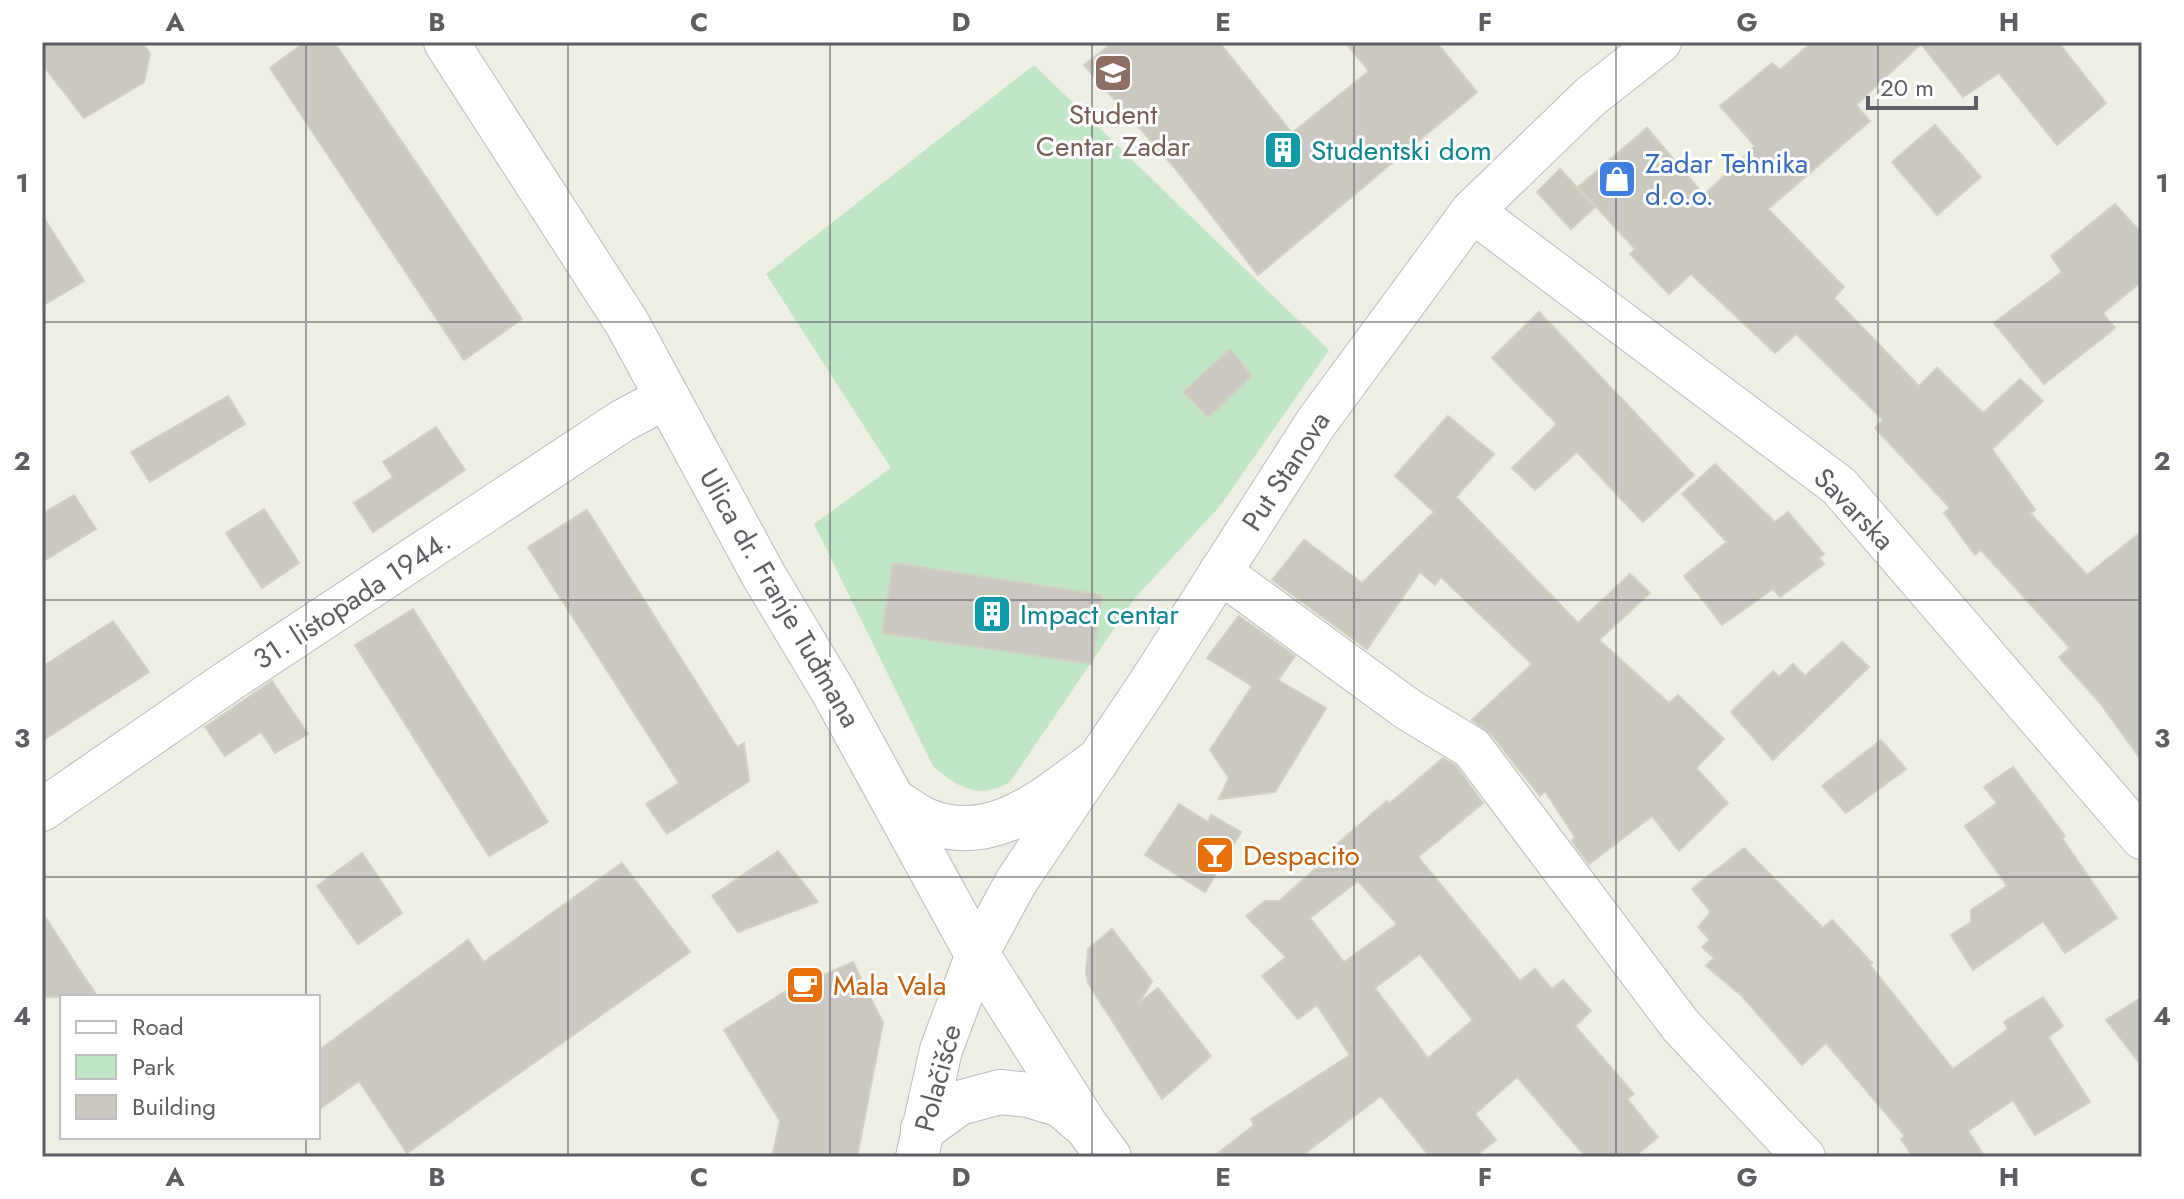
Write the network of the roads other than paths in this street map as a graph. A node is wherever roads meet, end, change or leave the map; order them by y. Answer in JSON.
{"nodes":[{"id":1,"x":446,"y":42,"type":"edge"},
{"id":2,"x":1660,"y":42,"type":"edge"},
{"id":3,"x":1472,"y":211,"type":"junction"},
{"id":4,"x":667,"y":397,"type":"junction"},
{"id":5,"x":1220,"y":572,"type":"junction"},
{"id":6,"x":1096,"y":762,"type":"junction"},
{"id":7,"x":894,"y":801,"type":"junction"},
{"id":8,"x":42,"y":810,"type":"edge"},
{"id":9,"x":2142,"y":838,"type":"edge"},
{"id":10,"x":977,"y":954,"type":"junction"},
{"id":11,"x":1098,"y":1142,"type":"edge"},
{"id":12,"x":920,"y":1143,"type":"edge"},
{"id":13,"x":1804,"y":1157,"type":"edge"}],
"edges":[{"from":1,"to":4,"type":"main road","name":"Ulica dr. Franje Tuđmana"},
{"from":2,"to":3,"type":"street","name":"Put Stanova"},
{"from":3,"to":5,"type":"street","name":"Put Stanova"},
{"from":3,"to":9,"type":"street","name":"Savarska"},
{"from":4,"to":7,"type":"main road","name":"Ulica dr. Franje Tuđmana"},
{"from":4,"to":8,"type":"street","name":"31. listopada 1944."},
{"from":5,"to":6,"type":"street","name":"Put Stanova"},
{"from":5,"to":13,"type":"street"},
{"from":6,"to":7,"type":"main road"},
{"from":6,"to":10,"type":"street","name":"Put Stanova"},
{"from":7,"to":10,"type":"main road","name":"Ulica dr. Franje Tuđmana"},
{"from":10,"to":11,"type":"main road","name":"Ulica dr. Franje Tuđmana"},
{"from":10,"to":12,"type":"street","name":"Polačišće"},
{"from":11,"to":12,"type":"main road"}]}
